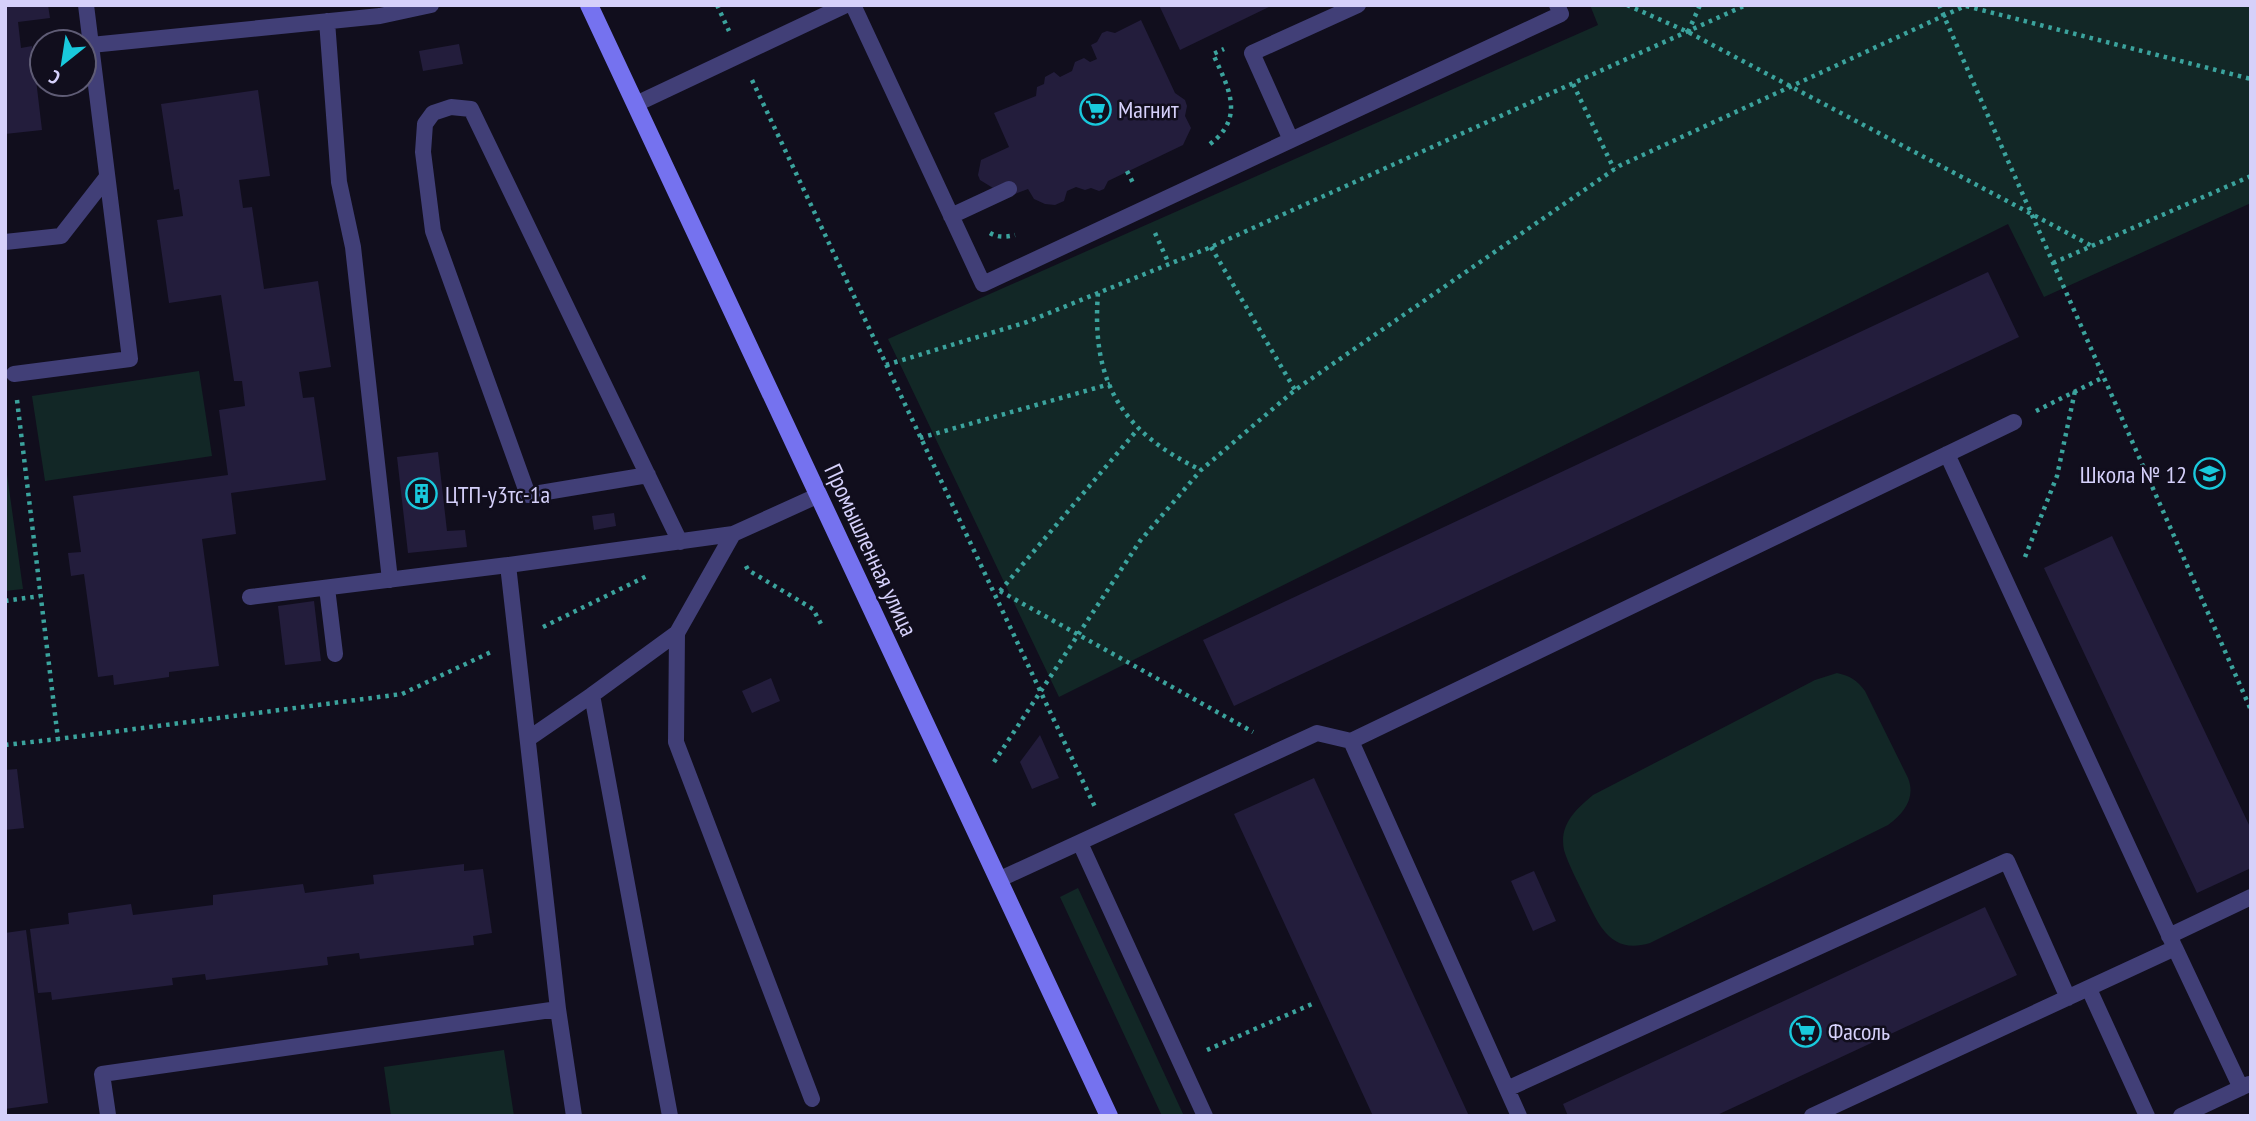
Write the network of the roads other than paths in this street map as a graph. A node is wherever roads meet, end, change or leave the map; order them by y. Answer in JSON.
{"nodes":[{"id":1,"x":86,"y":5,"type":"edge"},
{"id":2,"x":431,"y":5,"type":"edge"},
{"id":3,"x":589,"y":5,"type":"edge"},
{"id":4,"x":846,"y":5,"type":"edge"},
{"id":5,"x":853,"y":5,"type":"edge"},
{"id":6,"x":1358,"y":5,"type":"edge"},
{"id":7,"x":1557,"y":5,"type":"edge"},
{"id":8,"x":327,"y":21,"type":"junction"},
{"id":9,"x":89,"y":28,"type":"edge"},
{"id":10,"x":98,"y":44,"type":"edge"},
{"id":11,"x":97,"y":98,"type":"edge"},
{"id":12,"x":636,"y":104,"type":"junction"},
{"id":13,"x":1291,"y":140,"type":"junction"},
{"id":14,"x":107,"y":177,"type":"junction"},
{"id":15,"x":1009,"y":189,"type":"dead end"},
{"id":16,"x":951,"y":216,"type":"junction"},
{"id":17,"x":5,"y":242,"type":"edge"},
{"id":18,"x":15,"y":374,"type":"road end"},
{"id":19,"x":2014,"y":422,"type":"road end"},
{"id":20,"x":1947,"y":454,"type":"junction"},
{"id":21,"x":648,"y":475,"type":"junction"},
{"id":22,"x":819,"y":495,"type":"junction"},
{"id":23,"x":733,"y":534,"type":"junction"},
{"id":24,"x":680,"y":542,"type":"junction"},
{"id":25,"x":508,"y":565,"type":"junction"},
{"id":26,"x":390,"y":580,"type":"junction"},
{"id":27,"x":327,"y":588,"type":"junction"},
{"id":28,"x":250,"y":597,"type":"dead end"},
{"id":29,"x":677,"y":633,"type":"junction"},
{"id":30,"x":335,"y":654,"type":"dead end"},
{"id":31,"x":592,"y":695,"type":"junction"},
{"id":32,"x":528,"y":739,"type":"junction"},
{"id":33,"x":1351,"y":741,"type":"junction"},
{"id":34,"x":1080,"y":843,"type":"junction"},
{"id":35,"x":998,"y":880,"type":"junction"},
{"id":36,"x":2251,"y":897,"type":"edge"},
{"id":37,"x":2172,"y":942,"type":"junction"},
{"id":38,"x":2089,"y":989,"type":"junction"},
{"id":39,"x":2068,"y":998,"type":"junction"},
{"id":40,"x":558,"y":1009,"type":"junction"},
{"id":41,"x":2246,"y":1085,"type":"edge"},
{"id":42,"x":1507,"y":1090,"type":"junction"},
{"id":43,"x":812,"y":1099,"type":"dead end"},
{"id":44,"x":108,"y":1115,"type":"edge"},
{"id":45,"x":574,"y":1116,"type":"edge"},
{"id":46,"x":670,"y":1116,"type":"edge"},
{"id":47,"x":1109,"y":1116,"type":"edge"},
{"id":48,"x":1205,"y":1116,"type":"edge"},
{"id":49,"x":1519,"y":1116,"type":"edge"},
{"id":50,"x":1812,"y":1116,"type":"edge"},
{"id":51,"x":2147,"y":1116,"type":"edge"},
{"id":52,"x":2181,"y":1116,"type":"edge"}],
"edges":[{"from":1,"to":9,"type":"lane"},
{"from":2,"to":8,"type":"lane"},
{"from":3,"to":12,"type":"street","name":"Промышленная улица"},
{"from":4,"to":12,"type":"lane"},
{"from":5,"to":16,"type":"lane"},
{"from":6,"to":13,"type":"lane"},
{"from":7,"to":13,"type":"lane"},
{"from":8,"to":10,"type":"lane"},
{"from":8,"to":26,"type":"lane"},
{"from":11,"to":14,"type":"lane"},
{"from":12,"to":22,"type":"street","name":"Промышленная улица"},
{"from":13,"to":16,"type":"lane"},
{"from":14,"to":17,"type":"lane"},
{"from":14,"to":18,"type":"lane"},
{"from":15,"to":16,"type":"lane"},
{"from":19,"to":20,"type":"lane"},
{"from":20,"to":33,"type":"lane"},
{"from":20,"to":37,"type":"lane"},
{"from":21,"to":21,"type":"lane"},
{"from":21,"to":24,"type":"lane"},
{"from":22,"to":23,"type":"lane"},
{"from":22,"to":35,"type":"street","name":"Промышленная улица"},
{"from":23,"to":24,"type":"lane"},
{"from":23,"to":29,"type":"lane"},
{"from":24,"to":25,"type":"lane"},
{"from":25,"to":26,"type":"lane"},
{"from":25,"to":32,"type":"lane"},
{"from":26,"to":27,"type":"lane"},
{"from":27,"to":28,"type":"lane"},
{"from":27,"to":30,"type":"lane"},
{"from":29,"to":31,"type":"lane"},
{"from":29,"to":43,"type":"lane"},
{"from":31,"to":32,"type":"lane"},
{"from":31,"to":46,"type":"lane"},
{"from":32,"to":40,"type":"lane"},
{"from":33,"to":34,"type":"lane"},
{"from":33,"to":42,"type":"lane"},
{"from":34,"to":35,"type":"lane"},
{"from":34,"to":48,"type":"lane"},
{"from":35,"to":47,"type":"street","name":"Промышленная улица"},
{"from":36,"to":37,"type":"lane"},
{"from":37,"to":38,"type":"lane"},
{"from":37,"to":41,"type":"lane"},
{"from":38,"to":39,"type":"lane"},
{"from":38,"to":51,"type":"lane"},
{"from":39,"to":42,"type":"lane"},
{"from":39,"to":50,"type":"lane"},
{"from":40,"to":44,"type":"lane"},
{"from":40,"to":45,"type":"lane"},
{"from":41,"to":52,"type":"lane"},
{"from":42,"to":49,"type":"lane"}]}
